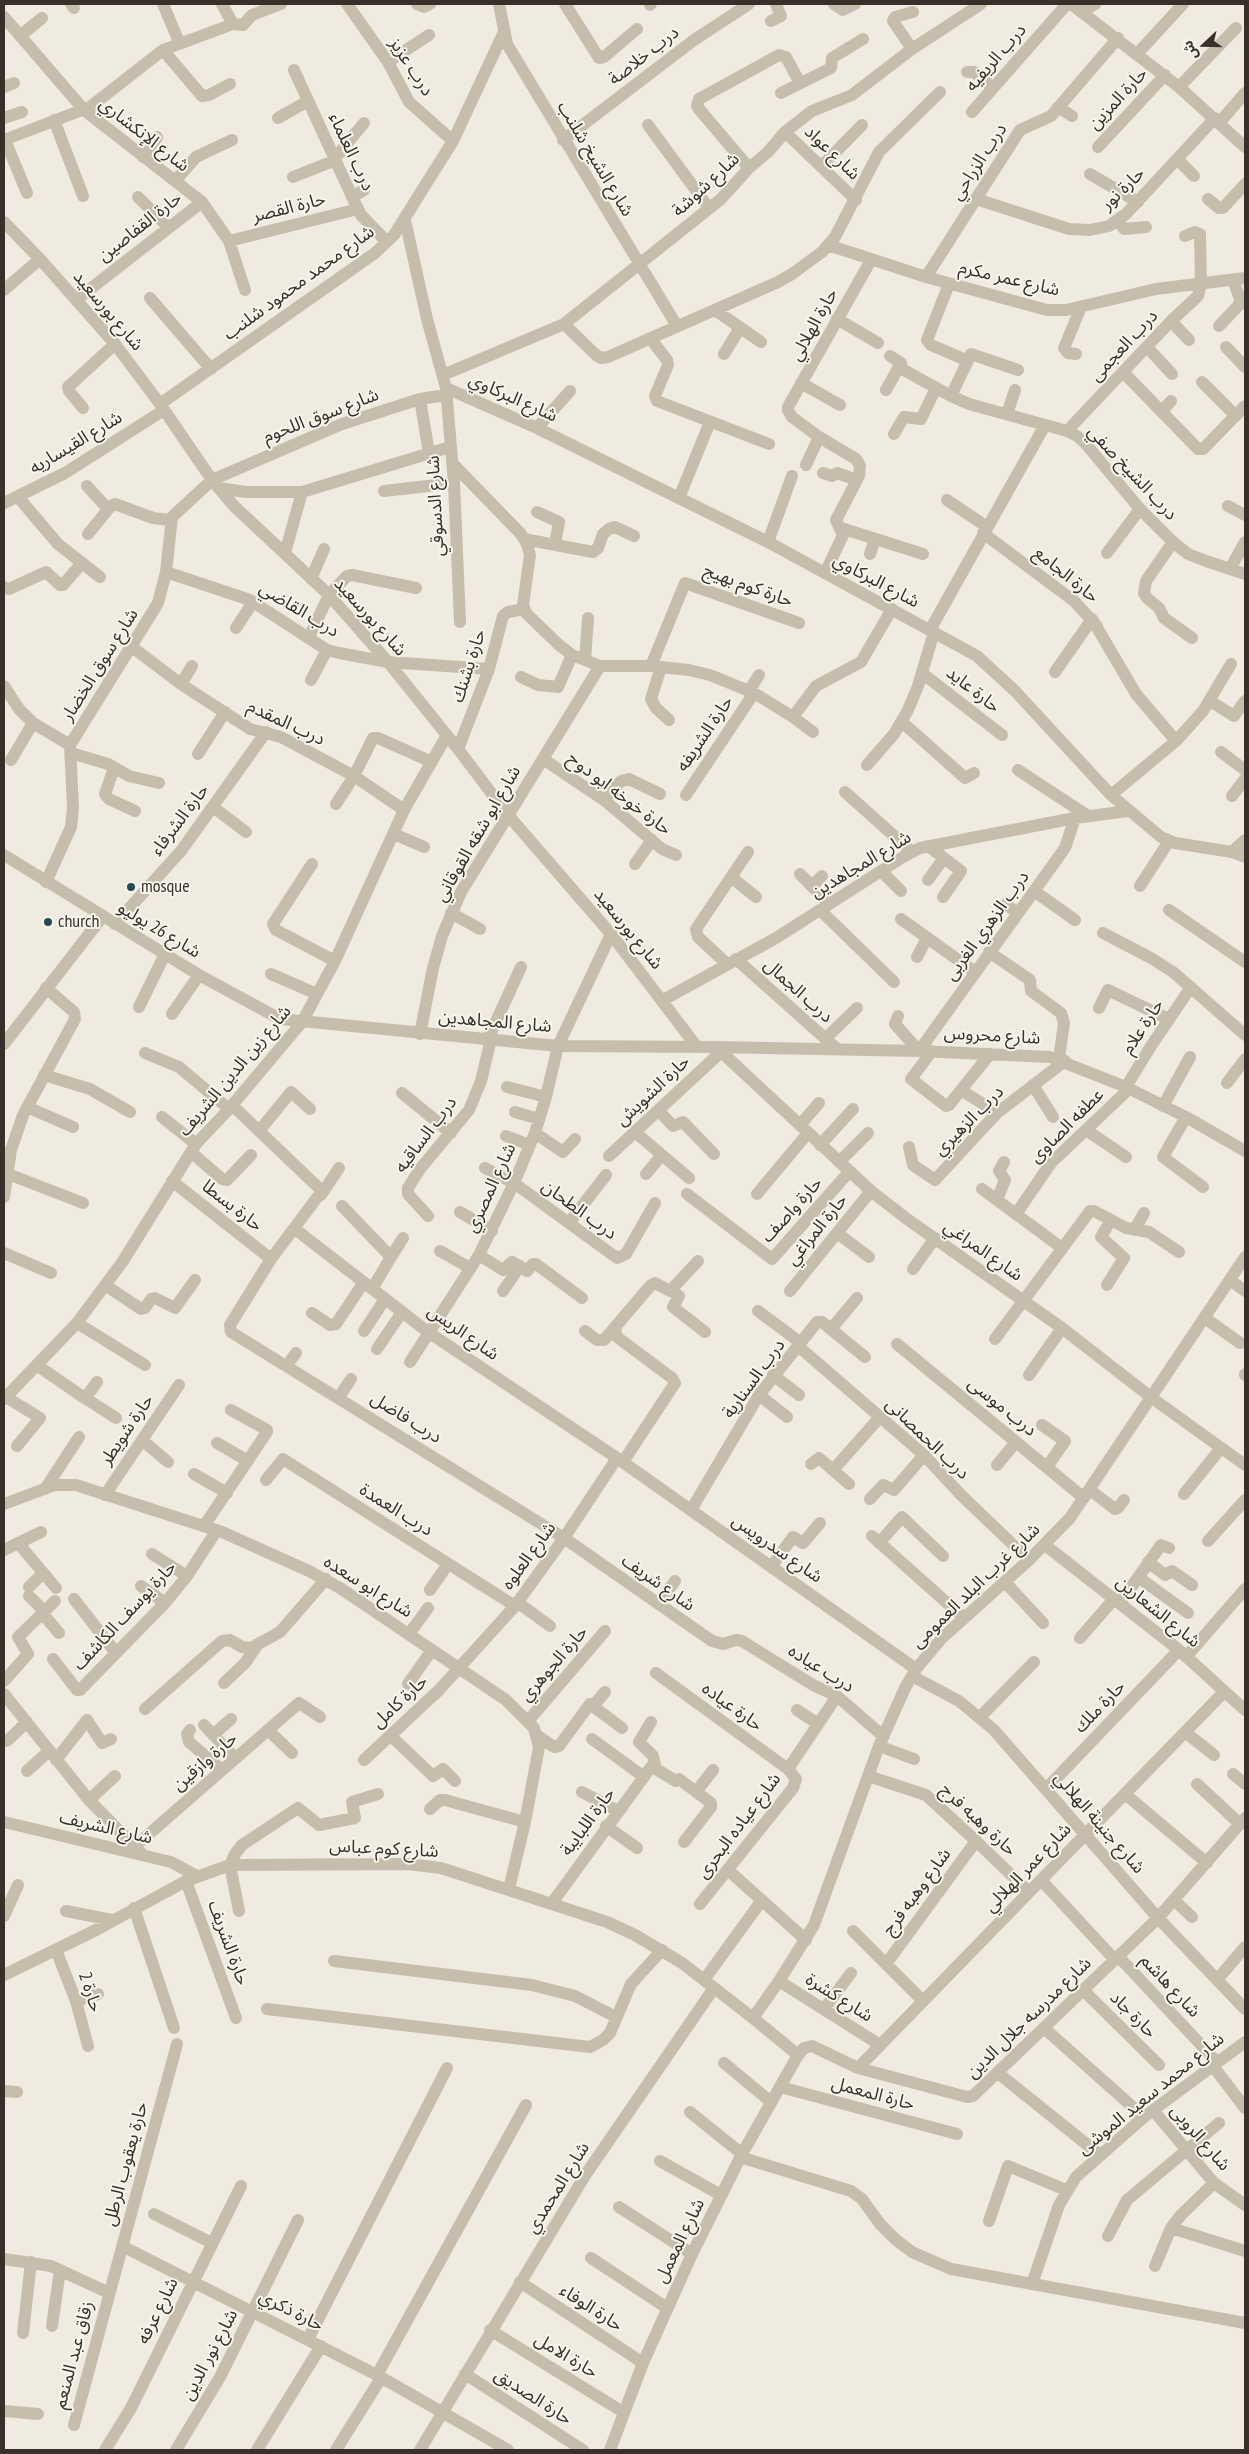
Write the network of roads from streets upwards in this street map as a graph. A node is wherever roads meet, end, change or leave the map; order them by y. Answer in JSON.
{"nodes":[{"id":1,"x":163,"y":4,"type":"edge"},
{"id":2,"x":222,"y":4,"type":"edge"},
{"id":3,"x":281,"y":4,"type":"edge"},
{"id":4,"x":347,"y":4,"type":"edge"},
{"id":5,"x":417,"y":4,"type":"edge"},
{"id":6,"x":430,"y":4,"type":"edge"},
{"id":7,"x":499,"y":4,"type":"edge"},
{"id":8,"x":565,"y":4,"type":"edge"},
{"id":9,"x":749,"y":4,"type":"edge"},
{"id":10,"x":776,"y":4,"type":"edge"},
{"id":11,"x":834,"y":4,"type":"edge"},
{"id":12,"x":855,"y":4,"type":"edge"},
{"id":13,"x":981,"y":4,"type":"edge"},
{"id":14,"x":1067,"y":4,"type":"edge"},
{"id":15,"x":1071,"y":4,"type":"edge"},
{"id":16,"x":1095,"y":4,"type":"edge"},
{"id":17,"x":1183,"y":4,"type":"edge"},
{"id":18,"x":913,"y":12,"type":"dead end"},
{"id":19,"x":1082,"y":12,"type":"junction"},
{"id":20,"x":4,"y":17,"type":"edge"},
{"id":21,"x":42,"y":18,"type":"dead end"},
{"id":22,"x":771,"y":22,"type":"dead end"},
{"id":23,"x":233,"y":24,"type":"junction"},
{"id":24,"x":1236,"y":28,"type":"dead end"},
{"id":25,"x":637,"y":29,"type":"dead end"},
{"id":26,"x":429,"y":34,"type":"dead end"},
{"id":27,"x":503,"y":34,"type":"junction"},
{"id":28,"x":20,"y":36,"type":"junction"},
{"id":29,"x":1118,"y":38,"type":"junction"},
{"id":30,"x":863,"y":39,"type":"dead end"},
{"id":31,"x":179,"y":42,"type":"junction"},
{"id":32,"x":912,"y":49,"type":"junction"},
{"id":33,"x":163,"y":50,"type":"junction"},
{"id":34,"x":1138,"y":53,"type":"junction"},
{"id":35,"x":388,"y":62,"type":"junction"},
{"id":36,"x":294,"y":70,"type":"dead end"},
{"id":37,"x":967,"y":72,"type":"dead end"},
{"id":38,"x":1165,"y":75,"type":"junction"},
{"id":39,"x":800,"y":83,"type":"junction"},
{"id":40,"x":230,"y":84,"type":"dead end"},
{"id":41,"x":1179,"y":87,"type":"junction"},
{"id":42,"x":993,"y":88,"type":"junction"},
{"id":43,"x":940,"y":92,"type":"dead end"},
{"id":44,"x":781,"y":93,"type":"dead end"},
{"id":45,"x":1245,"y":93,"type":"edge"},
{"id":46,"x":308,"y":101,"type":"junction"},
{"id":47,"x":1058,"y":107,"type":"junction"},
{"id":48,"x":84,"y":110,"type":"junction"},
{"id":49,"x":22,"y":112,"type":"dead end"},
{"id":50,"x":972,"y":112,"type":"dead end"},
{"id":51,"x":1072,"y":116,"type":"dead end"},
{"id":52,"x":4,"y":118,"type":"edge"},
{"id":53,"x":278,"y":118,"type":"dead end"},
{"id":54,"x":54,"y":120,"type":"junction"},
{"id":55,"x":1217,"y":120,"type":"junction"},
{"id":56,"x":364,"y":123,"type":"dead end"},
{"id":57,"x":648,"y":125,"type":"dead end"},
{"id":58,"x":862,"y":125,"type":"dead end"},
{"id":59,"x":785,"y":132,"type":"junction"},
{"id":60,"x":157,"y":137,"type":"dead end"},
{"id":61,"x":4,"y":140,"type":"edge"},
{"id":62,"x":232,"y":140,"type":"dead end"},
{"id":63,"x":563,"y":140,"type":"junction"},
{"id":64,"x":453,"y":141,"type":"junction"},
{"id":65,"x":1098,"y":147,"type":"dead end"},
{"id":66,"x":1245,"y":147,"type":"edge"},
{"id":67,"x":144,"y":157,"type":"junction"},
{"id":68,"x":335,"y":159,"type":"junction"},
{"id":69,"x":1177,"y":159,"type":"junction"},
{"id":70,"x":821,"y":167,"type":"junction"},
{"id":71,"x":749,"y":168,"type":"junction"},
{"id":72,"x":1090,"y":174,"type":"dead end"},
{"id":73,"x":1194,"y":176,"type":"dead end"},
{"id":74,"x":293,"y":177,"type":"dead end"},
{"id":75,"x":175,"y":181,"type":"junction"},
{"id":76,"x":1245,"y":184,"type":"edge"},
{"id":77,"x":364,"y":190,"type":"dead end"},
{"id":78,"x":28,"y":193,"type":"dead end"},
{"id":79,"x":83,"y":196,"type":"dead end"},
{"id":80,"x":138,"y":197,"type":"dead end"},
{"id":81,"x":352,"y":197,"type":"junction"},
{"id":82,"x":976,"y":199,"type":"junction"},
{"id":83,"x":1208,"y":199,"type":"dead end"},
{"id":84,"x":856,"y":200,"type":"junction"},
{"id":85,"x":202,"y":202,"type":"junction"},
{"id":86,"x":1138,"y":202,"type":"junction"},
{"id":87,"x":709,"y":208,"type":"junction"},
{"id":88,"x":358,"y":209,"type":"junction"},
{"id":89,"x":405,"y":220,"type":"junction"},
{"id":90,"x":1118,"y":221,"type":"junction"},
{"id":91,"x":4,"y":222,"type":"edge"},
{"id":92,"x":168,"y":227,"type":"junction"},
{"id":93,"x":1146,"y":227,"type":"dead end"},
{"id":94,"x":1185,"y":236,"type":"dead end"},
{"id":95,"x":229,"y":241,"type":"junction"},
{"id":96,"x":387,"y":242,"type":"junction"},
{"id":97,"x":828,"y":245,"type":"junction"},
{"id":98,"x":40,"y":258,"type":"junction"},
{"id":99,"x":871,"y":260,"type":"junction"},
{"id":100,"x":639,"y":265,"type":"junction"},
{"id":101,"x":926,"y":277,"type":"junction"},
{"id":102,"x":1239,"y":279,"type":"edge"},
{"id":103,"x":949,"y":284,"type":"junction"},
{"id":104,"x":1201,"y":284,"type":"junction"},
{"id":105,"x":4,"y":290,"type":"edge"},
{"id":106,"x":245,"y":290,"type":"dead end"},
{"id":107,"x":150,"y":298,"type":"dead end"},
{"id":108,"x":76,"y":300,"type":"junction"},
{"id":109,"x":1081,"y":307,"type":"junction"},
{"id":110,"x":715,"y":310,"type":"junction"},
{"id":111,"x":837,"y":319,"type":"junction"},
{"id":112,"x":1170,"y":322,"type":"junction"},
{"id":113,"x":564,"y":324,"type":"junction"},
{"id":114,"x":677,"y":326,"type":"junction"},
{"id":115,"x":1219,"y":326,"type":"dead end"},
{"id":116,"x":740,"y":328,"type":"junction"},
{"id":117,"x":650,"y":338,"type":"junction"},
{"id":118,"x":1189,"y":340,"type":"dead end"},
{"id":119,"x":761,"y":342,"type":"dead end"},
{"id":120,"x":878,"y":343,"type":"dead end"},
{"id":121,"x":115,"y":344,"type":"junction"},
{"id":122,"x":1147,"y":347,"type":"junction"},
{"id":123,"x":1226,"y":347,"type":"dead end"},
{"id":124,"x":724,"y":354,"type":"dead end"},
{"id":125,"x":1076,"y":354,"type":"dead end"},
{"id":126,"x":890,"y":356,"type":"dead end"},
{"id":127,"x":966,"y":360,"type":"junction"},
{"id":128,"x":900,"y":365,"type":"junction"},
{"id":129,"x":1245,"y":367,"type":"edge"},
{"id":130,"x":211,"y":369,"type":"junction"},
{"id":131,"x":1018,"y":370,"type":"dead end"},
{"id":132,"x":1123,"y":372,"type":"junction"},
{"id":133,"x":443,"y":374,"type":"junction"},
{"id":134,"x":1172,"y":374,"type":"dead end"},
{"id":135,"x":1202,"y":382,"type":"dead end"},
{"id":136,"x":801,"y":383,"type":"junction"},
{"id":137,"x":936,"y":388,"type":"junction"},
{"id":138,"x":886,"y":390,"type":"dead end"},
{"id":139,"x":1015,"y":390,"type":"dead end"},
{"id":140,"x":446,"y":391,"type":"junction"},
{"id":141,"x":570,"y":391,"type":"dead end"},
{"id":142,"x":951,"y":396,"type":"junction"},
{"id":143,"x":420,"y":399,"type":"junction"},
{"id":144,"x":1172,"y":401,"type":"dead end"},
{"id":145,"x":840,"y":405,"type":"dead end"},
{"id":146,"x":1245,"y":406,"type":"edge"},
{"id":147,"x":162,"y":407,"type":"junction"},
{"id":148,"x":83,"y":408,"type":"dead end"},
{"id":149,"x":1162,"y":411,"type":"junction"},
{"id":150,"x":1007,"y":414,"type":"junction"},
{"id":151,"x":1236,"y":416,"type":"junction"},
{"id":152,"x":710,"y":422,"type":"junction"},
{"id":153,"x":1045,"y":425,"type":"junction"},
{"id":154,"x":537,"y":428,"type":"junction"},
{"id":155,"x":1067,"y":431,"type":"junction"},
{"id":156,"x":894,"y":434,"type":"dead end"},
{"id":157,"x":818,"y":437,"type":"junction"},
{"id":158,"x":769,"y":444,"type":"dead end"},
{"id":159,"x":450,"y":447,"type":"junction"},
{"id":160,"x":429,"y":453,"type":"junction"},
{"id":161,"x":452,"y":464,"type":"junction"},
{"id":162,"x":806,"y":465,"type":"dead end"},
{"id":163,"x":822,"y":473,"type":"dead end"},
{"id":164,"x":792,"y":476,"type":"dead end"},
{"id":165,"x":857,"y":480,"type":"junction"},
{"id":166,"x":454,"y":483,"type":"junction"},
{"id":167,"x":215,"y":484,"type":"junction"},
{"id":168,"x":87,"y":486,"type":"dead end"},
{"id":169,"x":384,"y":491,"type":"dead end"},
{"id":170,"x":302,"y":492,"type":"junction"},
{"id":171,"x":9,"y":498,"type":"edge"},
{"id":172,"x":679,"y":498,"type":"junction"},
{"id":173,"x":947,"y":500,"type":"dead end"},
{"id":174,"x":1228,"y":506,"type":"dead end"},
{"id":175,"x":108,"y":509,"type":"junction"},
{"id":176,"x":1140,"y":509,"type":"junction"},
{"id":177,"x":537,"y":512,"type":"dead end"},
{"id":178,"x":1245,"y":516,"type":"edge"},
{"id":179,"x":170,"y":520,"type":"junction"},
{"id":180,"x":841,"y":528,"type":"junction"},
{"id":181,"x":985,"y":530,"type":"junction"},
{"id":182,"x":88,"y":534,"type":"dead end"},
{"id":183,"x":634,"y":536,"type":"dead end"},
{"id":184,"x":524,"y":539,"type":"junction"},
{"id":185,"x":876,"y":539,"type":"junction"},
{"id":186,"x":768,"y":542,"type":"junction"},
{"id":187,"x":1173,"y":542,"type":"junction"},
{"id":188,"x":1245,"y":542,"type":"edge"},
{"id":189,"x":555,"y":544,"type":"junction"},
{"id":190,"x":324,"y":549,"type":"dead end"},
{"id":191,"x":285,"y":553,"type":"junction"},
{"id":192,"x":1107,"y":553,"type":"dead end"},
{"id":193,"x":870,"y":554,"type":"dead end"},
{"id":194,"x":922,"y":554,"type":"dead end"},
{"id":195,"x":81,"y":564,"type":"junction"},
{"id":196,"x":1230,"y":569,"type":"junction"},
{"id":197,"x":166,"y":572,"type":"junction"},
{"id":198,"x":825,"y":573,"type":"junction"},
{"id":199,"x":1245,"y":574,"type":"edge"},
{"id":200,"x":100,"y":577,"type":"dead end"},
{"id":201,"x":311,"y":579,"type":"junction"},
{"id":202,"x":4,"y":587,"type":"edge"},
{"id":203,"x":416,"y":588,"type":"dead end"},
{"id":204,"x":329,"y":595,"type":"junction"},
{"id":205,"x":254,"y":602,"type":"junction"},
{"id":206,"x":524,"y":609,"type":"junction"},
{"id":207,"x":892,"y":609,"type":"junction"},
{"id":208,"x":588,"y":618,"type":"dead end"},
{"id":209,"x":1092,"y":619,"type":"junction"},
{"id":210,"x":460,"y":622,"type":"dead end"},
{"id":211,"x":799,"y":623,"type":"dead end"},
{"id":212,"x":236,"y":628,"type":"dead end"},
{"id":213,"x":932,"y":631,"type":"junction"},
{"id":214,"x":309,"y":637,"type":"junction"},
{"id":215,"x":1192,"y":638,"type":"dead end"},
{"id":216,"x":132,"y":647,"type":"junction"},
{"id":217,"x":327,"y":650,"type":"junction"},
{"id":218,"x":572,"y":655,"type":"junction"},
{"id":219,"x":1116,"y":655,"type":"dead end"},
{"id":220,"x":585,"y":660,"type":"junction"},
{"id":221,"x":388,"y":662,"type":"junction"},
{"id":222,"x":1232,"y":664,"type":"dead end"},
{"id":223,"x":192,"y":666,"type":"dead end"},
{"id":224,"x":600,"y":666,"type":"junction"},
{"id":225,"x":656,"y":667,"type":"junction"},
{"id":226,"x":489,"y":669,"type":"junction"},
{"id":227,"x":922,"y":672,"type":"junction"},
{"id":228,"x":1055,"y":672,"type":"dead end"},
{"id":229,"x":759,"y":675,"type":"dead end"},
{"id":230,"x":521,"y":677,"type":"dead end"},
{"id":231,"x":311,"y":680,"type":"dead end"},
{"id":232,"x":181,"y":684,"type":"junction"},
{"id":233,"x":4,"y":690,"type":"edge"},
{"id":234,"x":752,"y":692,"type":"junction"},
{"id":235,"x":1210,"y":701,"type":"junction"},
{"id":236,"x":1245,"y":701,"type":"edge"},
{"id":237,"x":225,"y":712,"type":"junction"},
{"id":238,"x":793,"y":717,"type":"junction"},
{"id":239,"x":669,"y":720,"type":"dead end"},
{"id":240,"x":902,"y":722,"type":"junction"},
{"id":241,"x":33,"y":723,"type":"junction"},
{"id":242,"x":266,"y":732,"type":"junction"},
{"id":243,"x":813,"y":732,"type":"dead end"},
{"id":244,"x":447,"y":735,"type":"junction"},
{"id":245,"x":1002,"y":735,"type":"dead end"},
{"id":246,"x":1176,"y":741,"type":"junction"},
{"id":247,"x":458,"y":748,"type":"junction"},
{"id":248,"x":71,"y":749,"type":"junction"},
{"id":249,"x":1221,"y":752,"type":"dead end"},
{"id":250,"x":198,"y":754,"type":"dead end"},
{"id":251,"x":542,"y":759,"type":"junction"},
{"id":252,"x":11,"y":760,"type":"dead end"},
{"id":253,"x":432,"y":762,"type":"junction"},
{"id":254,"x":867,"y":765,"type":"dead end"},
{"id":255,"x":114,"y":768,"type":"junction"},
{"id":256,"x":1018,"y":770,"type":"dead end"},
{"id":257,"x":1245,"y":770,"type":"edge"},
{"id":258,"x":974,"y":773,"type":"dead end"},
{"id":259,"x":354,"y":776,"type":"junction"},
{"id":260,"x":1245,"y":779,"type":"edge"},
{"id":261,"x":158,"y":783,"type":"dead end"},
{"id":262,"x":845,"y":792,"type":"dead end"},
{"id":263,"x":660,"y":794,"type":"dead end"},
{"id":264,"x":686,"y":795,"type":"dead end"},
{"id":265,"x":1111,"y":795,"type":"junction"},
{"id":266,"x":1232,"y":796,"type":"dead end"},
{"id":267,"x":604,"y":800,"type":"junction"},
{"id":268,"x":336,"y":804,"type":"dead end"},
{"id":269,"x":213,"y":807,"type":"junction"},
{"id":270,"x":404,"y":810,"type":"junction"},
{"id":271,"x":135,"y":811,"type":"dead end"},
{"id":272,"x":1128,"y":811,"type":"junction"},
{"id":273,"x":508,"y":815,"type":"junction"},
{"id":274,"x":1081,"y":816,"type":"junction"},
{"id":275,"x":246,"y":832,"type":"dead end"},
{"id":276,"x":394,"y":834,"type":"junction"},
{"id":277,"x":652,"y":840,"type":"junction"},
{"id":278,"x":1245,"y":840,"type":"edge"},
{"id":279,"x":1169,"y":841,"type":"junction"},
{"id":280,"x":928,"y":846,"type":"junction"},
{"id":281,"x":424,"y":847,"type":"dead end"},
{"id":282,"x":748,"y":852,"type":"dead end"},
{"id":283,"x":912,"y":852,"type":"junction"},
{"id":284,"x":1232,"y":852,"type":"junction"},
{"id":285,"x":4,"y":854,"type":"edge"},
{"id":286,"x":676,"y":855,"type":"dead end"},
{"id":287,"x":1245,"y":856,"type":"edge"},
{"id":288,"x":944,"y":858,"type":"junction"},
{"id":289,"x":312,"y":864,"type":"dead end"},
{"id":290,"x":635,"y":864,"type":"dead end"},
{"id":291,"x":881,"y":872,"type":"junction"},
{"id":292,"x":800,"y":874,"type":"dead end"},
{"id":293,"x":822,"y":876,"type":"dead end"},
{"id":294,"x":731,"y":877,"type":"junction"},
{"id":295,"x":928,"y":880,"type":"dead end"},
{"id":296,"x":46,"y":882,"type":"junction"},
{"id":297,"x":812,"y":886,"type":"junction"},
{"id":298,"x":1140,"y":886,"type":"dead end"},
{"id":299,"x":901,"y":891,"type":"dead end"},
{"id":300,"x":1034,"y":891,"type":"junction"},
{"id":301,"x":756,"y":897,"type":"dead end"},
{"id":302,"x":943,"y":897,"type":"dead end"},
{"id":303,"x":1006,"y":904,"type":"dead end"},
{"id":304,"x":824,"y":907,"type":"junction"},
{"id":305,"x":1169,"y":910,"type":"dead end"},
{"id":306,"x":451,"y":913,"type":"junction"},
{"id":307,"x":1017,"y":913,"type":"junction"},
{"id":308,"x":103,"y":916,"type":"junction"},
{"id":309,"x":901,"y":919,"type":"dead end"},
{"id":310,"x":1074,"y":920,"type":"dead end"},
{"id":311,"x":115,"y":924,"type":"junction"},
{"id":312,"x":480,"y":928,"type":"dead end"},
{"id":313,"x":1104,"y":933,"type":"dead end"},
{"id":314,"x":611,"y":934,"type":"junction"},
{"id":315,"x":927,"y":938,"type":"junction"},
{"id":316,"x":989,"y":952,"type":"junction"},
{"id":317,"x":165,"y":954,"type":"junction"},
{"id":318,"x":917,"y":957,"type":"dead end"},
{"id":319,"x":335,"y":961,"type":"junction"},
{"id":320,"x":732,"y":962,"type":"junction"},
{"id":321,"x":1245,"y":962,"type":"edge"},
{"id":322,"x":521,"y":967,"type":"dead end"},
{"id":323,"x":975,"y":972,"type":"junction"},
{"id":324,"x":271,"y":974,"type":"dead end"},
{"id":325,"x":199,"y":975,"type":"junction"},
{"id":326,"x":894,"y":982,"type":"dead end"},
{"id":327,"x":1191,"y":987,"type":"junction"},
{"id":328,"x":46,"y":988,"type":"junction"},
{"id":329,"x":317,"y":994,"type":"junction"},
{"id":330,"x":663,"y":1000,"type":"junction"},
{"id":331,"x":139,"y":1007,"type":"dead end"},
{"id":332,"x":857,"y":1008,"type":"dead end"},
{"id":333,"x":1099,"y":1008,"type":"dead end"},
{"id":334,"x":172,"y":1014,"type":"dead end"},
{"id":335,"x":898,"y":1016,"type":"dead end"},
{"id":336,"x":1168,"y":1019,"type":"junction"},
{"id":337,"x":302,"y":1022,"type":"junction"},
{"id":338,"x":420,"y":1034,"type":"junction"},
{"id":339,"x":1245,"y":1035,"type":"edge"},
{"id":340,"x":490,"y":1039,"type":"junction"},
{"id":341,"x":825,"y":1039,"type":"junction"},
{"id":342,"x":4,"y":1044,"type":"edge"},
{"id":343,"x":558,"y":1046,"type":"junction"},
{"id":344,"x":697,"y":1047,"type":"junction"},
{"id":345,"x":836,"y":1048,"type":"junction"},
{"id":346,"x":719,"y":1050,"type":"junction"},
{"id":347,"x":926,"y":1051,"type":"junction"},
{"id":348,"x":145,"y":1053,"type":"dead end"},
{"id":349,"x":990,"y":1054,"type":"junction"},
{"id":350,"x":1190,"y":1057,"type":"dead end"},
{"id":351,"x":1245,"y":1059,"type":"edge"},
{"id":352,"x":1062,"y":1060,"type":"junction"},
{"id":353,"x":44,"y":1075,"type":"junction"},
{"id":354,"x":1227,"y":1083,"type":"dead end"},
{"id":355,"x":1033,"y":1085,"type":"junction"},
{"id":356,"x":507,"y":1087,"type":"dead end"},
{"id":357,"x":1127,"y":1088,"type":"junction"},
{"id":358,"x":961,"y":1090,"type":"junction"},
{"id":359,"x":402,"y":1093,"type":"dead end"},
{"id":360,"x":546,"y":1097,"type":"junction"},
{"id":361,"x":818,"y":1103,"type":"dead end"},
{"id":362,"x":1163,"y":1106,"type":"junction"},
{"id":363,"x":27,"y":1107,"type":"junction"},
{"id":364,"x":230,"y":1107,"type":"junction"},
{"id":365,"x":310,"y":1109,"type":"dead end"},
{"id":366,"x":853,"y":1109,"type":"dead end"},
{"id":367,"x":659,"y":1111,"type":"junction"},
{"id":368,"x":130,"y":1112,"type":"dead end"},
{"id":369,"x":515,"y":1112,"type":"dead end"},
{"id":370,"x":997,"y":1113,"type":"junction"},
{"id":371,"x":162,"y":1117,"type":"dead end"},
{"id":372,"x":1053,"y":1117,"type":"dead end"},
{"id":373,"x":1186,"y":1117,"type":"junction"},
{"id":374,"x":539,"y":1119,"type":"junction"},
{"id":375,"x":73,"y":1127,"type":"dead end"},
{"id":376,"x":804,"y":1129,"type":"junction"},
{"id":377,"x":1086,"y":1130,"type":"junction"},
{"id":378,"x":259,"y":1131,"type":"junction"},
{"id":379,"x":635,"y":1132,"type":"junction"},
{"id":380,"x":451,"y":1133,"type":"junction"},
{"id":381,"x":535,"y":1133,"type":"junction"},
{"id":382,"x":868,"y":1133,"type":"dead end"},
{"id":383,"x":506,"y":1136,"type":"dead end"},
{"id":384,"x":575,"y":1140,"type":"dead end"},
{"id":385,"x":530,"y":1145,"type":"junction"},
{"id":386,"x":820,"y":1145,"type":"junction"},
{"id":387,"x":909,"y":1147,"type":"dead end"},
{"id":388,"x":193,"y":1148,"type":"junction"},
{"id":389,"x":1245,"y":1151,"type":"edge"},
{"id":390,"x":714,"y":1154,"type":"dead end"},
{"id":391,"x":251,"y":1155,"type":"dead end"},
{"id":392,"x":662,"y":1155,"type":"junction"},
{"id":393,"x":609,"y":1156,"type":"dead end"},
{"id":394,"x":1126,"y":1157,"type":"dead end"},
{"id":395,"x":839,"y":1162,"type":"junction"},
{"id":396,"x":1004,"y":1162,"type":"dead end"},
{"id":397,"x":339,"y":1168,"type":"dead end"},
{"id":398,"x":485,"y":1168,"type":"dead end"},
{"id":399,"x":849,"y":1172,"type":"junction"},
{"id":400,"x":8,"y":1174,"type":"junction"},
{"id":401,"x":646,"y":1174,"type":"dead end"},
{"id":402,"x":606,"y":1175,"type":"dead end"},
{"id":403,"x":689,"y":1178,"type":"dead end"},
{"id":404,"x":172,"y":1181,"type":"junction"},
{"id":405,"x":514,"y":1183,"type":"junction"},
{"id":406,"x":1203,"y":1187,"type":"dead end"},
{"id":407,"x":408,"y":1188,"type":"junction"},
{"id":408,"x":982,"y":1189,"type":"dead end"},
{"id":409,"x":871,"y":1191,"type":"junction"},
{"id":410,"x":687,"y":1194,"type":"dead end"},
{"id":411,"x":757,"y":1194,"type":"dead end"},
{"id":412,"x":321,"y":1195,"type":"junction"},
{"id":413,"x":4,"y":1197,"type":"edge"},
{"id":414,"x":997,"y":1200,"type":"junction"},
{"id":415,"x":398,"y":1201,"type":"dead end"},
{"id":416,"x":83,"y":1203,"type":"dead end"},
{"id":417,"x":655,"y":1203,"type":"dead end"},
{"id":418,"x":342,"y":1206,"type":"dead end"},
{"id":419,"x":460,"y":1212,"type":"dead end"},
{"id":420,"x":1144,"y":1213,"type":"dead end"},
{"id":421,"x":1016,"y":1214,"type":"junction"},
{"id":422,"x":428,"y":1216,"type":"dead end"},
{"id":423,"x":1111,"y":1220,"type":"junction"},
{"id":424,"x":568,"y":1223,"type":"junction"},
{"id":425,"x":294,"y":1229,"type":"junction"},
{"id":426,"x":1136,"y":1229,"type":"junction"},
{"id":427,"x":492,"y":1231,"type":"junction"},
{"id":428,"x":837,"y":1233,"type":"junction"},
{"id":429,"x":403,"y":1238,"type":"dead end"},
{"id":430,"x":935,"y":1238,"type":"junction"},
{"id":431,"x":1062,"y":1248,"type":"junction"},
{"id":432,"x":440,"y":1250,"type":"dead end"},
{"id":433,"x":1179,"y":1252,"type":"dead end"},
{"id":434,"x":4,"y":1253,"type":"edge"},
{"id":435,"x":479,"y":1254,"type":"junction"},
{"id":436,"x":391,"y":1257,"type":"junction"},
{"id":437,"x":869,"y":1257,"type":"dead end"},
{"id":438,"x":1245,"y":1257,"type":"edge"},
{"id":439,"x":270,"y":1259,"type":"junction"},
{"id":440,"x":698,"y":1261,"type":"dead end"},
{"id":441,"x":520,"y":1266,"type":"junction"},
{"id":442,"x":470,"y":1268,"type":"junction"},
{"id":443,"x":913,"y":1269,"type":"dead end"},
{"id":444,"x":51,"y":1273,"type":"dead end"},
{"id":445,"x":194,"y":1280,"type":"dead end"},
{"id":446,"x":1230,"y":1280,"type":"junction"},
{"id":447,"x":105,"y":1285,"type":"junction"},
{"id":448,"x":1107,"y":1285,"type":"dead end"},
{"id":449,"x":368,"y":1286,"type":"junction"},
{"id":450,"x":503,"y":1290,"type":"dead end"},
{"id":451,"x":671,"y":1290,"type":"junction"},
{"id":452,"x":790,"y":1291,"type":"dead end"},
{"id":453,"x":1245,"y":1291,"type":"edge"},
{"id":454,"x":582,"y":1298,"type":"dead end"},
{"id":455,"x":857,"y":1298,"type":"dead end"},
{"id":456,"x":385,"y":1299,"type":"junction"},
{"id":457,"x":1024,"y":1300,"type":"junction"},
{"id":458,"x":758,"y":1311,"type":"dead end"},
{"id":459,"x":402,"y":1312,"type":"junction"},
{"id":460,"x":312,"y":1313,"type":"dead end"},
{"id":461,"x":1205,"y":1318,"type":"junction"},
{"id":462,"x":77,"y":1323,"type":"junction"},
{"id":463,"x":615,"y":1328,"type":"junction"},
{"id":464,"x":1062,"y":1328,"type":"junction"},
{"id":465,"x":831,"y":1329,"type":"junction"},
{"id":466,"x":585,"y":1330,"type":"dead end"},
{"id":467,"x":364,"y":1332,"type":"dead end"},
{"id":468,"x":428,"y":1332,"type":"junction"},
{"id":469,"x":705,"y":1332,"type":"dead end"},
{"id":470,"x":995,"y":1339,"type":"dead end"},
{"id":471,"x":1240,"y":1343,"type":"dead end"},
{"id":472,"x":897,"y":1344,"type":"dead end"},
{"id":473,"x":799,"y":1345,"type":"junction"},
{"id":474,"x":377,"y":1349,"type":"dead end"},
{"id":475,"x":296,"y":1353,"type":"dead end"},
{"id":476,"x":865,"y":1357,"type":"dead end"},
{"id":477,"x":410,"y":1362,"type":"dead end"},
{"id":478,"x":145,"y":1365,"type":"dead end"},
{"id":479,"x":287,"y":1365,"type":"junction"},
{"id":480,"x":38,"y":1366,"type":"junction"},
{"id":481,"x":1029,"y":1375,"type":"dead end"},
{"id":482,"x":773,"y":1376,"type":"junction"},
{"id":483,"x":351,"y":1379,"type":"dead end"},
{"id":484,"x":97,"y":1382,"type":"dead end"},
{"id":485,"x":179,"y":1385,"type":"dead end"},
{"id":486,"x":759,"y":1395,"type":"junction"},
{"id":487,"x":799,"y":1395,"type":"dead end"},
{"id":488,"x":339,"y":1397,"type":"junction"},
{"id":489,"x":5,"y":1398,"type":"edge"},
{"id":490,"x":85,"y":1398,"type":"junction"},
{"id":491,"x":1152,"y":1398,"type":"junction"},
{"id":492,"x":231,"y":1410,"type":"dead end"},
{"id":493,"x":787,"y":1417,"type":"dead end"},
{"id":494,"x":880,"y":1417,"type":"junction"},
{"id":495,"x":116,"y":1418,"type":"dead end"},
{"id":496,"x":1042,"y":1425,"type":"dead end"},
{"id":497,"x":79,"y":1437,"type":"dead end"},
{"id":498,"x":142,"y":1440,"type":"junction"},
{"id":499,"x":1016,"y":1442,"type":"junction"},
{"id":500,"x":217,"y":1443,"type":"dead end"},
{"id":501,"x":17,"y":1446,"type":"dead end"},
{"id":502,"x":1221,"y":1448,"type":"junction"},
{"id":503,"x":924,"y":1455,"type":"junction"},
{"id":504,"x":620,"y":1460,"type":"junction"},
{"id":505,"x":248,"y":1461,"type":"junction"},
{"id":506,"x":168,"y":1462,"type":"dead end"},
{"id":507,"x":811,"y":1464,"type":"dead end"},
{"id":508,"x":997,"y":1465,"type":"dead end"},
{"id":509,"x":1245,"y":1465,"type":"edge"},
{"id":510,"x":1047,"y":1467,"type":"junction"},
{"id":511,"x":833,"y":1470,"type":"junction"},
{"id":512,"x":194,"y":1474,"type":"dead end"},
{"id":513,"x":266,"y":1480,"type":"dead end"},
{"id":514,"x":849,"y":1484,"type":"dead end"},
{"id":515,"x":44,"y":1489,"type":"junction"},
{"id":516,"x":227,"y":1493,"type":"junction"},
{"id":517,"x":1087,"y":1494,"type":"junction"},
{"id":518,"x":1184,"y":1494,"type":"dead end"},
{"id":519,"x":105,"y":1495,"type":"junction"},
{"id":520,"x":870,"y":1499,"type":"dead end"},
{"id":521,"x":1124,"y":1500,"type":"dead end"},
{"id":522,"x":1245,"y":1500,"type":"edge"},
{"id":523,"x":4,"y":1504,"type":"edge"},
{"id":524,"x":691,"y":1510,"type":"junction"},
{"id":525,"x":820,"y":1523,"type":"dead end"},
{"id":526,"x":204,"y":1526,"type":"junction"},
{"id":527,"x":217,"y":1530,"type":"junction"},
{"id":528,"x":41,"y":1532,"type":"dead end"},
{"id":529,"x":564,"y":1538,"type":"junction"},
{"id":530,"x":1208,"y":1540,"type":"dead end"},
{"id":531,"x":18,"y":1543,"type":"junction"},
{"id":532,"x":1045,"y":1545,"type":"junction"},
{"id":533,"x":1169,"y":1548,"type":"dead end"},
{"id":534,"x":4,"y":1550,"type":"edge"},
{"id":535,"x":152,"y":1554,"type":"dead end"},
{"id":536,"x":943,"y":1556,"type":"dead end"},
{"id":537,"x":1029,"y":1560,"type":"junction"},
{"id":538,"x":1148,"y":1562,"type":"junction"},
{"id":539,"x":448,"y":1564,"type":"junction"},
{"id":540,"x":771,"y":1567,"type":"junction"},
{"id":541,"x":43,"y":1573,"type":"junction"},
{"id":542,"x":187,"y":1576,"type":"junction"},
{"id":543,"x":1138,"y":1577,"type":"junction"},
{"id":544,"x":326,"y":1579,"type":"junction"},
{"id":545,"x":675,"y":1581,"type":"dead end"},
{"id":546,"x":1005,"y":1582,"type":"junction"},
{"id":547,"x":1192,"y":1585,"type":"dead end"},
{"id":548,"x":141,"y":1586,"type":"dead end"},
{"id":549,"x":1245,"y":1589,"type":"edge"},
{"id":550,"x":430,"y":1590,"type":"dead end"},
{"id":551,"x":74,"y":1600,"type":"dead end"},
{"id":552,"x":1117,"y":1601,"type":"junction"},
{"id":553,"x":165,"y":1603,"type":"junction"},
{"id":554,"x":516,"y":1604,"type":"junction"},
{"id":555,"x":658,"y":1604,"type":"junction"},
{"id":556,"x":428,"y":1608,"type":"dead end"},
{"id":557,"x":43,"y":1612,"type":"junction"},
{"id":558,"x":1188,"y":1613,"type":"dead end"},
{"id":559,"x":964,"y":1618,"type":"junction"},
{"id":560,"x":1043,"y":1623,"type":"dead end"},
{"id":561,"x":550,"y":1626,"type":"dead end"},
{"id":562,"x":605,"y":1631,"type":"dead end"},
{"id":563,"x":59,"y":1633,"type":"dead end"},
{"id":564,"x":409,"y":1634,"type":"junction"},
{"id":565,"x":1080,"y":1638,"type":"dead end"},
{"id":566,"x":736,"y":1640,"type":"joint"},
{"id":567,"x":256,"y":1647,"type":"junction"},
{"id":568,"x":432,"y":1650,"type":"junction"},
{"id":569,"x":116,"y":1653,"type":"junction"},
{"id":570,"x":1182,"y":1654,"type":"junction"},
{"id":571,"x":52,"y":1659,"type":"dead end"},
{"id":572,"x":1034,"y":1662,"type":"dead end"},
{"id":573,"x":460,"y":1669,"type":"junction"},
{"id":574,"x":656,"y":1673,"type":"dead end"},
{"id":575,"x":914,"y":1673,"type":"junction"},
{"id":576,"x":4,"y":1681,"type":"edge"},
{"id":577,"x":224,"y":1683,"type":"dead end"},
{"id":578,"x":408,"y":1684,"type":"dead end"},
{"id":579,"x":605,"y":1692,"type":"dead end"},
{"id":580,"x":1224,"y":1692,"type":"junction"},
{"id":581,"x":4,"y":1694,"type":"edge"},
{"id":582,"x":837,"y":1696,"type":"junction"},
{"id":583,"x":594,"y":1705,"type":"junction"},
{"id":584,"x":145,"y":1709,"type":"dead end"},
{"id":585,"x":798,"y":1710,"type":"dead end"},
{"id":586,"x":1245,"y":1710,"type":"edge"},
{"id":587,"x":320,"y":1717,"type":"dead end"},
{"id":588,"x":980,"y":1717,"type":"junction"},
{"id":589,"x":231,"y":1720,"type":"dead end"},
{"id":590,"x":529,"y":1720,"type":"junction"},
{"id":591,"x":26,"y":1722,"type":"junction"},
{"id":592,"x":651,"y":1722,"type":"dead end"},
{"id":593,"x":818,"y":1724,"type":"junction"},
{"id":594,"x":204,"y":1725,"type":"dead end"},
{"id":595,"x":622,"y":1728,"type":"dead end"},
{"id":596,"x":190,"y":1730,"type":"dead end"},
{"id":597,"x":268,"y":1730,"type":"junction"},
{"id":598,"x":1185,"y":1732,"type":"junction"},
{"id":599,"x":213,"y":1735,"type":"junction"},
{"id":600,"x":391,"y":1736,"type":"junction"},
{"id":601,"x":538,"y":1736,"type":"junction"},
{"id":602,"x":111,"y":1739,"type":"dead end"},
{"id":603,"x":592,"y":1739,"type":"dead end"},
{"id":604,"x":7,"y":1741,"type":"dead end"},
{"id":605,"x":881,"y":1741,"type":"junction"},
{"id":606,"x":292,"y":1753,"type":"dead end"},
{"id":607,"x":52,"y":1755,"type":"junction"},
{"id":608,"x":1214,"y":1755,"type":"dead end"},
{"id":609,"x":235,"y":1758,"type":"junction"},
{"id":610,"x":914,"y":1759,"type":"dead end"},
{"id":611,"x":364,"y":1760,"type":"dead end"},
{"id":612,"x":654,"y":1763,"type":"junction"},
{"id":613,"x":788,"y":1769,"type":"junction"},
{"id":614,"x":222,"y":1770,"type":"junction"},
{"id":615,"x":712,"y":1770,"type":"dead end"},
{"id":616,"x":27,"y":1771,"type":"dead end"},
{"id":617,"x":1233,"y":1774,"type":"dead end"},
{"id":618,"x":115,"y":1776,"type":"dead end"},
{"id":619,"x":868,"y":1776,"type":"junction"},
{"id":620,"x":644,"y":1777,"type":"junction"},
{"id":621,"x":455,"y":1781,"type":"dead end"},
{"id":622,"x":1197,"y":1784,"type":"dead end"},
{"id":623,"x":1245,"y":1784,"type":"edge"},
{"id":624,"x":1046,"y":1789,"type":"junction"},
{"id":625,"x":582,"y":1792,"type":"dead end"},
{"id":626,"x":696,"y":1792,"type":"junction"},
{"id":627,"x":378,"y":1794,"type":"dead end"},
{"id":628,"x":1125,"y":1794,"type":"junction"},
{"id":629,"x":89,"y":1800,"type":"junction"},
{"id":630,"x":430,"y":1809,"type":"dead end"},
{"id":631,"x":618,"y":1811,"type":"junction"},
{"id":632,"x":1243,"y":1821,"type":"edge"},
{"id":633,"x":4,"y":1822,"type":"edge"},
{"id":634,"x":525,"y":1822,"type":"junction"},
{"id":635,"x":606,"y":1826,"type":"junction"},
{"id":636,"x":1085,"y":1835,"type":"junction"},
{"id":637,"x":976,"y":1840,"type":"junction"},
{"id":638,"x":684,"y":1842,"type":"dead end"},
{"id":639,"x":637,"y":1848,"type":"dead end"},
{"id":640,"x":138,"y":1850,"type":"junction"},
{"id":641,"x":1207,"y":1863,"type":"junction"},
{"id":642,"x":230,"y":1865,"type":"junction"},
{"id":643,"x":728,"y":1870,"type":"junction"},
{"id":644,"x":192,"y":1878,"type":"junction"},
{"id":645,"x":1041,"y":1880,"type":"junction"},
{"id":646,"x":18,"y":1885,"type":"dead end"},
{"id":647,"x":508,"y":1889,"type":"junction"},
{"id":648,"x":1029,"y":1892,"type":"junction"},
{"id":649,"x":762,"y":1900,"type":"junction"},
{"id":650,"x":1174,"y":1900,"type":"junction"},
{"id":651,"x":552,"y":1903,"type":"junction"},
{"id":652,"x":700,"y":1904,"type":"dead end"},
{"id":653,"x":134,"y":1908,"type":"junction"},
{"id":654,"x":240,"y":1910,"type":"dead end"},
{"id":655,"x":66,"y":1911,"type":"dead end"},
{"id":656,"x":4,"y":1916,"type":"edge"},
{"id":657,"x":1192,"y":1917,"type":"dead end"},
{"id":658,"x":1158,"y":1918,"type":"junction"},
{"id":659,"x":112,"y":1920,"type":"junction"},
{"id":660,"x":853,"y":1931,"type":"dead end"},
{"id":661,"x":806,"y":1940,"type":"junction"},
{"id":662,"x":1245,"y":1947,"type":"edge"},
{"id":663,"x":56,"y":1950,"type":"junction"},
{"id":664,"x":662,"y":1950,"type":"junction"},
{"id":665,"x":1117,"y":1958,"type":"junction"},
{"id":666,"x":334,"y":1961,"type":"dead end"},
{"id":667,"x":886,"y":1964,"type":"junction"},
{"id":668,"x":851,"y":1973,"type":"dead end"},
{"id":669,"x":4,"y":1975,"type":"edge"},
{"id":670,"x":1217,"y":1980,"type":"junction"},
{"id":671,"x":779,"y":1981,"type":"junction"},
{"id":672,"x":709,"y":1984,"type":"junction"},
{"id":673,"x":1083,"y":1990,"type":"junction"},
{"id":674,"x":98,"y":1994,"type":"dead end"},
{"id":675,"x":76,"y":2001,"type":"junction"},
{"id":676,"x":923,"y":2001,"type":"junction"},
{"id":677,"x":268,"y":2009,"type":"dead end"},
{"id":678,"x":824,"y":2009,"type":"junction"},
{"id":679,"x":1245,"y":2009,"type":"edge"},
{"id":680,"x":616,"y":2017,"type":"junction"},
{"id":681,"x":236,"y":2018,"type":"dead end"},
{"id":682,"x":752,"y":2018,"type":"junction"},
{"id":683,"x":174,"y":2028,"type":"dead end"},
{"id":684,"x":1044,"y":2028,"type":"junction"},
{"id":685,"x":1245,"y":2042,"type":"edge"},
{"id":686,"x":177,"y":2044,"type":"dead end"},
{"id":687,"x":880,"y":2045,"type":"junction"},
{"id":688,"x":88,"y":2046,"type":"dead end"},
{"id":689,"x":798,"y":2055,"type":"junction"},
{"id":690,"x":724,"y":2063,"type":"dead end"},
{"id":691,"x":1215,"y":2064,"type":"junction"},
{"id":692,"x":1158,"y":2065,"type":"dead end"},
{"id":693,"x":447,"y":2068,"type":"dead end"},
{"id":694,"x":858,"y":2068,"type":"junction"},
{"id":695,"x":998,"y":2073,"type":"junction"},
{"id":696,"x":780,"y":2087,"type":"junction"},
{"id":697,"x":4,"y":2091,"type":"edge"},
{"id":698,"x":17,"y":2092,"type":"dead end"},
{"id":699,"x":771,"y":2102,"type":"junction"},
{"id":700,"x":526,"y":2105,"type":"dead end"},
{"id":701,"x":1245,"y":2108,"type":"edge"},
{"id":702,"x":690,"y":2112,"type":"dead end"},
{"id":703,"x":1149,"y":2114,"type":"junction"},
{"id":704,"x":1219,"y":2123,"type":"dead end"},
{"id":705,"x":957,"y":2134,"type":"dead end"},
{"id":706,"x":1186,"y":2150,"type":"junction"},
{"id":707,"x":1100,"y":2155,"type":"junction"},
{"id":708,"x":741,"y":2156,"type":"junction"},
{"id":709,"x":660,"y":2161,"type":"dead end"},
{"id":710,"x":1214,"y":2183,"type":"junction"},
{"id":711,"x":241,"y":2186,"type":"dead end"},
{"id":712,"x":1066,"y":2190,"type":"junction"},
{"id":713,"x":721,"y":2195,"type":"junction"},
{"id":714,"x":1245,"y":2205,"type":"edge"},
{"id":715,"x":619,"y":2207,"type":"dead end"},
{"id":716,"x":154,"y":2214,"type":"dead end"},
{"id":717,"x":298,"y":2220,"type":"dead end"},
{"id":718,"x":989,"y":2221,"type":"dead end"},
{"id":719,"x":1171,"y":2228,"type":"junction"},
{"id":720,"x":1108,"y":2236,"type":"dead end"},
{"id":721,"x":212,"y":2243,"type":"junction"},
{"id":722,"x":122,"y":2246,"type":"junction"},
{"id":723,"x":1245,"y":2251,"type":"edge"},
{"id":724,"x":692,"y":2254,"type":"junction"},
{"id":725,"x":591,"y":2258,"type":"dead end"},
{"id":726,"x":4,"y":2259,"type":"edge"},
{"id":727,"x":31,"y":2262,"type":"junction"},
{"id":728,"x":1155,"y":2266,"type":"dead end"},
{"id":729,"x":60,"y":2270,"type":"junction"},
{"id":730,"x":192,"y":2281,"type":"junction"},
{"id":731,"x":520,"y":2282,"type":"junction"},
{"id":732,"x":1032,"y":2284,"type":"junction"},
{"id":733,"x":109,"y":2293,"type":"junction"},
{"id":734,"x":667,"y":2308,"type":"junction"},
{"id":735,"x":253,"y":2312,"type":"junction"},
{"id":736,"x":1245,"y":2323,"type":"edge"},
{"id":737,"x":52,"y":2326,"type":"dead end"},
{"id":738,"x":490,"y":2330,"type":"junction"},
{"id":739,"x":23,"y":2333,"type":"dead end"},
{"id":740,"x":308,"y":2339,"type":"junction"},
{"id":741,"x":321,"y":2346,"type":"junction"},
{"id":742,"x":643,"y":2363,"type":"junction"},
{"id":743,"x":465,"y":2374,"type":"junction"},
{"id":744,"x":379,"y":2376,"type":"junction"},
{"id":745,"x":4,"y":2411,"type":"edge"},
{"id":746,"x":623,"y":2412,"type":"junction"},
{"id":747,"x":442,"y":2413,"type":"junction"},
{"id":748,"x":38,"y":2414,"type":"dead end"},
{"id":749,"x":74,"y":2425,"type":"dead end"},
{"id":750,"x":105,"y":2450,"type":"edge"},
{"id":751,"x":176,"y":2450,"type":"edge"},
{"id":752,"x":257,"y":2450,"type":"edge"},
{"id":753,"x":336,"y":2450,"type":"edge"},
{"id":754,"x":420,"y":2450,"type":"edge"},
{"id":755,"x":508,"y":2450,"type":"edge"},
{"id":756,"x":583,"y":2450,"type":"edge"},
{"id":757,"x":610,"y":2450,"type":"edge"}],
"edges":[{"from":1,"to":31,"type":"street"},
{"from":2,"to":23,"type":"street"},
{"from":3,"to":23,"type":"street"},
{"from":4,"to":35,"type":"street","name":"درب عزيز"},
{"from":5,"to":6,"type":"street"},
{"from":7,"to":27,"type":"street","name":"شارع الشيخ شلنب"},
{"from":8,"to":25,"type":"street"},
{"from":9,"to":63,"type":"street","name":"درب خلاصة"},
{"from":10,"to":22,"type":"street"},
{"from":11,"to":12,"type":"street"},
{"from":13,"to":32,"type":"street","name":"شارع شوشة"},
{"from":14,"to":42,"type":"street","name":"درب الريفيه"},
{"from":15,"to":19,"type":"street"},
{"from":16,"to":19,"type":"street"},
{"from":17,"to":34,"type":"street"},
{"from":18,"to":32,"type":"street"},
{"from":19,"to":29,"type":"street"},
{"from":20,"to":28,"type":"street","name":"شارع الإنكشاري"},
{"from":21,"to":28,"type":"street"},
{"from":23,"to":31,"type":"street"},
{"from":24,"to":41,"type":"street"},
{"from":26,"to":35,"type":"street"},
{"from":27,"to":63,"type":"street","name":"شارع الشيخ شلنب"},
{"from":27,"to":64,"type":"street","name":"شارع محمد محمود شلنب"},
{"from":28,"to":48,"type":"street","name":"شارع الإنكشاري"},
{"from":29,"to":34,"type":"street"},
{"from":29,"to":47,"type":"street","name":"درب الزراحي"},
{"from":30,"to":39,"type":"street"},
{"from":31,"to":33,"type":"street"},
{"from":32,"to":59,"type":"street","name":"شارع شوشة"},
{"from":33,"to":40,"type":"street"},
{"from":33,"to":48,"type":"street"},
{"from":34,"to":38,"type":"street"},
{"from":35,"to":64,"type":"street","name":"درب عزيز"},
{"from":36,"to":46,"type":"street","name":"درب العلماء"},
{"from":37,"to":42,"type":"street"},
{"from":38,"to":41,"type":"street"},
{"from":38,"to":65,"type":"street","name":"حارة المزين"},
{"from":39,"to":44,"type":"street"},
{"from":39,"to":71,"type":"street"},
{"from":41,"to":55,"type":"street"},
{"from":42,"to":50,"type":"street","name":"درب الريفيه"},
{"from":43,"to":84,"type":"street"},
{"from":45,"to":55,"type":"street","name":"حارة نور"},
{"from":46,"to":53,"type":"street"},
{"from":46,"to":68,"type":"street","name":"درب العلماء"},
{"from":47,"to":51,"type":"street"},
{"from":47,"to":82,"type":"street","name":"درب الزراحي"},
{"from":48,"to":54,"type":"street"},
{"from":48,"to":67,"type":"street","name":"شارع الإنكشاري"},
{"from":49,"to":52,"type":"street"},
{"from":54,"to":61,"type":"street"},
{"from":54,"to":79,"type":"street"},
{"from":55,"to":66,"type":"street"},
{"from":55,"to":69,"type":"street","name":"حارة نور"},
{"from":56,"to":68,"type":"street"},
{"from":57,"to":87,"type":"street"},
{"from":58,"to":70,"type":"street"},
{"from":59,"to":70,"type":"street","name":"شارع عواد"},
{"from":59,"to":71,"type":"street","name":"شارع شوشة"},
{"from":60,"to":67,"type":"street"},
{"from":61,"to":78,"type":"street"},
{"from":62,"to":75,"type":"street"},
{"from":63,"to":100,"type":"street","name":"شارع الشيخ شلنب"},
{"from":64,"to":89,"type":"street","name":"شارع محمد محمود شلنب"},
{"from":67,"to":75,"type":"street","name":"شارع الإنكشاري"},
{"from":68,"to":74,"type":"street"},
{"from":68,"to":81,"type":"street","name":"درب العلماء"},
{"from":69,"to":73,"type":"street"},
{"from":69,"to":86,"type":"street","name":"حارة نور"},
{"from":70,"to":84,"type":"street","name":"شارع عواد"},
{"from":71,"to":87,"type":"street","name":"شارع شوشة"},
{"from":72,"to":86,"type":"street"},
{"from":75,"to":85,"type":"street","name":"شارع الإنكشاري"},
{"from":76,"to":83,"type":"street"},
{"from":77,"to":81,"type":"street"},
{"from":80,"to":92,"type":"street"},
{"from":81,"to":88,"type":"street","name":"درب العلماء"},
{"from":82,"to":90,"type":"street","name":"حارة نور"},
{"from":82,"to":101,"type":"street","name":"درب الزراحي"},
{"from":84,"to":97,"type":"street"},
{"from":85,"to":92,"type":"street","name":"حارة القفاصين"},
{"from":85,"to":95,"type":"street","name":"شارع الإنكشاري"},
{"from":86,"to":90,"type":"street","name":"حارة نور"},
{"from":87,"to":100,"type":"street","name":"شارع شوشة"},
{"from":88,"to":95,"type":"street","name":"حارة القصر"},
{"from":88,"to":96,"type":"street","name":"درب العلماء"},
{"from":89,"to":96,"type":"street","name":"شارع محمد محمود شلنب"},
{"from":89,"to":133,"type":"street","name":"شارع الدسوقي"},
{"from":90,"to":93,"type":"street"},
{"from":91,"to":98,"type":"street","name":"شارع بورسعيد"},
{"from":92,"to":108,"type":"street","name":"حارة القفاصين"},
{"from":94,"to":104,"type":"street"},
{"from":95,"to":106,"type":"street","name":"شارع الإنكشاري"},
{"from":96,"to":130,"type":"street","name":"شارع محمد محمود شلنب"},
{"from":97,"to":99,"type":"street","name":"شارع عمر مكرم"},
{"from":97,"to":110,"type":"street"},
{"from":98,"to":105,"type":"street"},
{"from":98,"to":108,"type":"street","name":"شارع بورسعيد"},
{"from":99,"to":101,"type":"street","name":"شارع عمر مكرم"},
{"from":99,"to":111,"type":"street","name":"حارة الهلالي"},
{"from":100,"to":113,"type":"street","name":"شارع شوشة"},
{"from":100,"to":114,"type":"street","name":"شارع الشيخ شلنب"},
{"from":101,"to":103,"type":"street","name":"شارع عمر مكرم"},
{"from":102,"to":104,"type":"street","name":"شارع عمر مكرم"},
{"from":102,"to":115,"type":"street"},
{"from":103,"to":109,"type":"street","name":"شارع عمر مكرم"},
{"from":103,"to":127,"type":"street"},
{"from":104,"to":109,"type":"street","name":"شارع عمر مكرم"},
{"from":104,"to":112,"type":"street","name":"درب العجمى"},
{"from":107,"to":130,"type":"street"},
{"from":108,"to":121,"type":"street","name":"شارع بورسعيد"},
{"from":109,"to":125,"type":"street"},
{"from":110,"to":114,"type":"street"},
{"from":110,"to":116,"type":"street"},
{"from":111,"to":120,"type":"street"},
{"from":111,"to":136,"type":"street","name":"حارة الهلالي"},
{"from":112,"to":118,"type":"street"},
{"from":112,"to":122,"type":"street","name":"درب العجمى"},
{"from":113,"to":117,"type":"street"},
{"from":113,"to":133,"type":"street","name":"شارع شوشة"},
{"from":114,"to":117,"type":"street"},
{"from":116,"to":119,"type":"street"},
{"from":116,"to":124,"type":"street"},
{"from":117,"to":152,"type":"street"},
{"from":121,"to":147,"type":"street","name":"شارع بورسعيد"},
{"from":121,"to":148,"type":"street"},
{"from":122,"to":132,"type":"street","name":"درب العجمى"},
{"from":122,"to":134,"type":"street"},
{"from":123,"to":129,"type":"street"},
{"from":126,"to":128,"type":"street","name":"درب الشيخ صفي"},
{"from":127,"to":131,"type":"street"},
{"from":127,"to":142,"type":"street"},
{"from":128,"to":137,"type":"street","name":"درب الشيخ صفي"},
{"from":128,"to":138,"type":"street"},
{"from":130,"to":147,"type":"street","name":"شارع محمد محمود شلنب"},
{"from":132,"to":149,"type":"street"},
{"from":132,"to":155,"type":"street","name":"درب العجمى"},
{"from":133,"to":140,"type":"street","name":"شارع الدسوقي"},
{"from":135,"to":151,"type":"street"},
{"from":136,"to":145,"type":"street"},
{"from":136,"to":157,"type":"street","name":"حارة الهلالي"},
{"from":137,"to":142,"type":"street","name":"درب الشيخ صفي"},
{"from":137,"to":156,"type":"street"},
{"from":139,"to":150,"type":"street"},
{"from":140,"to":143,"type":"street","name":"شارع سوق اللحوم"},
{"from":140,"to":154,"type":"street","name":"شارع البركاوي"},
{"from":140,"to":159,"type":"street","name":"شارع الدسوقي"},
{"from":141,"to":154,"type":"street"},
{"from":142,"to":150,"type":"street","name":"درب الشيخ صفي"},
{"from":143,"to":160,"type":"street"},
{"from":143,"to":167,"type":"street","name":"شارع سوق اللحوم"},
{"from":144,"to":149,"type":"street"},
{"from":146,"to":151,"type":"street"},
{"from":147,"to":167,"type":"street","name":"شارع بورسعيد"},
{"from":147,"to":171,"type":"street","name":"شارع القيساريه"},
{"from":149,"to":151,"type":"street"},
{"from":150,"to":153,"type":"street","name":"درب الشيخ صفي"},
{"from":152,"to":158,"type":"street"},
{"from":152,"to":172,"type":"street"},
{"from":153,"to":155,"type":"street","name":"درب الشيخ صفي"},
{"from":153,"to":181,"type":"street"},
{"from":154,"to":172,"type":"street","name":"شارع البركاوي"},
{"from":155,"to":176,"type":"street","name":"درب الشيخ صفي"},
{"from":157,"to":162,"type":"street"},
{"from":157,"to":165,"type":"street"},
{"from":159,"to":160,"type":"street"},
{"from":159,"to":161,"type":"street","name":"شارع الدسوقي"},
{"from":160,"to":170,"type":"street"},
{"from":161,"to":166,"type":"street","name":"شارع الدسوقي"},
{"from":161,"to":184,"type":"street"},
{"from":163,"to":165,"type":"street"},
{"from":164,"to":186,"type":"street"},
{"from":165,"to":180,"type":"street"},
{"from":166,"to":169,"type":"street"},
{"from":166,"to":210,"type":"street","name":"شارع الدسوقي"},
{"from":167,"to":170,"type":"street"},
{"from":167,"to":179,"type":"street"},
{"from":167,"to":191,"type":"street","name":"شارع بورسعيد"},
{"from":168,"to":175,"type":"street"},
{"from":170,"to":191,"type":"street"},
{"from":171,"to":195,"type":"street"},
{"from":172,"to":186,"type":"street","name":"شارع البركاوي"},
{"from":173,"to":181,"type":"street","name":"حارة الجامع"},
{"from":174,"to":178,"type":"street"},
{"from":175,"to":179,"type":"street"},
{"from":175,"to":182,"type":"street"},
{"from":176,"to":187,"type":"street","name":"درب الشيخ صفي"},
{"from":176,"to":192,"type":"street"},
{"from":177,"to":189,"type":"street"},
{"from":179,"to":197,"type":"street","name":"شارع سوق الخضار"},
{"from":180,"to":185,"type":"street"},
{"from":180,"to":198,"type":"street"},
{"from":181,"to":209,"type":"street","name":"حارة الجامع"},
{"from":181,"to":213,"type":"street"},
{"from":183,"to":189,"type":"street"},
{"from":184,"to":189,"type":"street"},
{"from":184,"to":206,"type":"street"},
{"from":185,"to":193,"type":"street"},
{"from":185,"to":194,"type":"street"},
{"from":186,"to":198,"type":"street","name":"شارع البركاوي"},
{"from":187,"to":196,"type":"street","name":"درب الشيخ صفي"},
{"from":187,"to":215,"type":"street"},
{"from":188,"to":196,"type":"street"},
{"from":190,"to":201,"type":"street"},
{"from":191,"to":201,"type":"street","name":"شارع بورسعيد"},
{"from":195,"to":200,"type":"street"},
{"from":195,"to":202,"type":"street"},
{"from":196,"to":199,"type":"street","name":"درب الشيخ صفي"},
{"from":197,"to":205,"type":"street","name":"درب القاضي"},
{"from":197,"to":216,"type":"street","name":"شارع سوق الخضار"},
{"from":198,"to":207,"type":"street","name":"شارع البركاوي"},
{"from":201,"to":204,"type":"street","name":"شارع بورسعيد"},
{"from":203,"to":204,"type":"street"},
{"from":204,"to":214,"type":"street"},
{"from":204,"to":221,"type":"street","name":"شارع بورسعيد"},
{"from":205,"to":212,"type":"street"},
{"from":205,"to":214,"type":"street","name":"درب القاضي"},
{"from":206,"to":218,"type":"street"},
{"from":206,"to":226,"type":"street","name":"حارة بشنك"},
{"from":207,"to":213,"type":"street","name":"شارع البركاوي"},
{"from":207,"to":238,"type":"street"},
{"from":208,"to":220,"type":"street"},
{"from":209,"to":219,"type":"street","name":"حارة الجامع"},
{"from":209,"to":228,"type":"street"},
{"from":209,"to":246,"type":"street"},
{"from":211,"to":225,"type":"street","name":"حارة كوم بهيج"},
{"from":213,"to":227,"type":"street"},
{"from":213,"to":265,"type":"street","name":"شارع البركاوي"},
{"from":214,"to":217,"type":"street","name":"درب القاضي"},
{"from":216,"to":232,"type":"street","name":"درب المقدم"},
{"from":216,"to":248,"type":"street","name":"شارع سوق الخضار"},
{"from":217,"to":221,"type":"street","name":"درب القاضي"},
{"from":217,"to":231,"type":"street"},
{"from":218,"to":220,"type":"street"},
{"from":218,"to":230,"type":"street"},
{"from":220,"to":224,"type":"street"},
{"from":221,"to":226,"type":"street","name":"درب القاضي"},
{"from":221,"to":244,"type":"street","name":"شارع بورسعيد"},
{"from":222,"to":235,"type":"street"},
{"from":223,"to":232,"type":"street"},
{"from":224,"to":225,"type":"street"},
{"from":224,"to":251,"type":"street","name":"شارع ابو شقه القوقاني"},
{"from":225,"to":234,"type":"street"},
{"from":225,"to":239,"type":"street"},
{"from":226,"to":247,"type":"street","name":"حارة بشنك"},
{"from":227,"to":240,"type":"street"},
{"from":227,"to":245,"type":"street","name":"حارة عايد"},
{"from":229,"to":234,"type":"street","name":"حارة الشريفه"},
{"from":232,"to":237,"type":"street","name":"درب المقدم"},
{"from":233,"to":241,"type":"street"},
{"from":234,"to":238,"type":"street"},
{"from":234,"to":264,"type":"street","name":"حارة الشريفه"},
{"from":235,"to":236,"type":"street"},
{"from":235,"to":246,"type":"street"},
{"from":237,"to":242,"type":"street","name":"درب المقدم"},
{"from":237,"to":250,"type":"street"},
{"from":238,"to":243,"type":"street"},
{"from":240,"to":254,"type":"street"},
{"from":240,"to":258,"type":"street"},
{"from":241,"to":248,"type":"street"},
{"from":241,"to":252,"type":"street"},
{"from":242,"to":259,"type":"street","name":"درب المقدم"},
{"from":242,"to":269,"type":"street","name":"حارة الشرفاء"},
{"from":244,"to":247,"type":"street","name":"شارع بورسعيد"},
{"from":244,"to":253,"type":"street","name":"شارع زين الدين الشريف"},
{"from":246,"to":265,"type":"street"},
{"from":247,"to":273,"type":"street","name":"شارع بورسعيد"},
{"from":248,"to":255,"type":"street"},
{"from":248,"to":296,"type":"street"},
{"from":249,"to":257,"type":"street"},
{"from":251,"to":267,"type":"street","name":"حارة خوخه ابو دوح"},
{"from":251,"to":273,"type":"street","name":"شارع ابو شقه القوقاني"},
{"from":253,"to":259,"type":"street"},
{"from":253,"to":270,"type":"street","name":"شارع زين الدين الشريف"},
{"from":255,"to":261,"type":"street"},
{"from":255,"to":271,"type":"street"},
{"from":256,"to":274,"type":"street"},
{"from":259,"to":268,"type":"street"},
{"from":259,"to":270,"type":"street","name":"درب المقدم"},
{"from":260,"to":266,"type":"street"},
{"from":262,"to":283,"type":"street"},
{"from":263,"to":267,"type":"street"},
{"from":265,"to":272,"type":"street","name":"شارع البركاوي"},
{"from":267,"to":277,"type":"street","name":"حارة خوخه ابو دوح"},
{"from":269,"to":275,"type":"street"},
{"from":269,"to":311,"type":"street","name":"حارة الشرفاء"},
{"from":270,"to":276,"type":"street","name":"شارع زين الدين الشريف"},
{"from":272,"to":274,"type":"street","name":"شارع المجاهدين"},
{"from":272,"to":279,"type":"street","name":"شارع البركاوي"},
{"from":273,"to":306,"type":"street","name":"شارع ابو شقه القوقاني"},
{"from":273,"to":314,"type":"street","name":"شارع بورسعيد"},
{"from":274,"to":280,"type":"street","name":"شارع المجاهدين"},
{"from":274,"to":300,"type":"street","name":"درب الزهري الغربى"},
{"from":276,"to":281,"type":"street"},
{"from":276,"to":319,"type":"street","name":"شارع زين الدين الشريف"},
{"from":277,"to":286,"type":"street","name":"حارة خوخه ابو دوح"},
{"from":277,"to":290,"type":"street"},
{"from":278,"to":284,"type":"street"},
{"from":279,"to":284,"type":"street","name":"شارع البركاوي"},
{"from":279,"to":298,"type":"street"},
{"from":280,"to":283,"type":"street","name":"شارع المجاهدين"},
{"from":280,"to":288,"type":"street"},
{"from":282,"to":294,"type":"street"},
{"from":283,"to":291,"type":"street","name":"شارع المجاهدين"},
{"from":284,"to":287,"type":"street","name":"شارع البركاوي"},
{"from":285,"to":296,"type":"street","name":"شارع 26 يوليو"},
{"from":288,"to":295,"type":"street"},
{"from":288,"to":302,"type":"street"},
{"from":289,"to":319,"type":"street"},
{"from":291,"to":299,"type":"street"},
{"from":291,"to":304,"type":"street","name":"شارع المجاهدين"},
{"from":292,"to":297,"type":"street"},
{"from":293,"to":297,"type":"street"},
{"from":294,"to":301,"type":"street"},
{"from":294,"to":320,"type":"street","name":"درب الجمال"},
{"from":296,"to":308,"type":"street","name":"شارع 26 يوليو"},
{"from":297,"to":304,"type":"street"},
{"from":300,"to":307,"type":"street","name":"درب الزهري الغربى"},
{"from":300,"to":310,"type":"street"},
{"from":303,"to":307,"type":"street"},
{"from":304,"to":320,"type":"street","name":"شارع المجاهدين"},
{"from":304,"to":326,"type":"street"},
{"from":305,"to":321,"type":"street"},
{"from":306,"to":312,"type":"street"},
{"from":306,"to":338,"type":"street","name":"شارع ابو شقه القوقاني"},
{"from":307,"to":316,"type":"street","name":"درب الزهري الغربى"},
{"from":308,"to":311,"type":"street","name":"شارع 26 يوليو"},
{"from":308,"to":328,"type":"street"},
{"from":309,"to":315,"type":"street"},
{"from":311,"to":317,"type":"street","name":"شارع 26 يوليو"},
{"from":313,"to":327,"type":"street"},
{"from":314,"to":330,"type":"street","name":"شارع بورسعيد"},
{"from":314,"to":343,"type":"street","name":"شارع المصري"},
{"from":315,"to":318,"type":"street"},
{"from":315,"to":323,"type":"street"},
{"from":316,"to":323,"type":"street","name":"درب الزهري الغربى"},
{"from":316,"to":352,"type":"street"},
{"from":317,"to":325,"type":"street","name":"شارع 26 يوليو"},
{"from":317,"to":331,"type":"street"},
{"from":319,"to":329,"type":"street","name":"شارع زين الدين الشريف"},
{"from":320,"to":330,"type":"street","name":"شارع المجاهدين"},
{"from":320,"to":341,"type":"street","name":"درب الجمال"},
{"from":322,"to":340,"type":"street","name":"درب الساقيه"},
{"from":323,"to":347,"type":"street","name":"درب الزهري الغربى"},
{"from":324,"to":329,"type":"street"},
{"from":325,"to":334,"type":"street"},
{"from":325,"to":337,"type":"street","name":"شارع 26 يوليو"},
{"from":327,"to":336,"type":"street","name":"حارة علام"},
{"from":327,"to":339,"type":"street"},
{"from":328,"to":342,"type":"street"},
{"from":328,"to":353,"type":"street"},
{"from":329,"to":337,"type":"street","name":"شارع زين الدين الشريف"},
{"from":330,"to":344,"type":"street","name":"شارع بورسعيد"},
{"from":332,"to":341,"type":"street"},
{"from":333,"to":336,"type":"street"},
{"from":335,"to":347,"type":"street"},
{"from":336,"to":357,"type":"street","name":"حارة علام"},
{"from":337,"to":338,"type":"street","name":"شارع المجاهدين"},
{"from":337,"to":364,"type":"street","name":"شارع زين الدين الشريف"},
{"from":338,"to":340,"type":"street","name":"شارع المجاهدين"},
{"from":340,"to":343,"type":"street","name":"شارع المجاهدين"},
{"from":340,"to":380,"type":"street","name":"درب الساقيه"},
{"from":341,"to":345,"type":"street","name":"درب الجمال"},
{"from":343,"to":344,"type":"street","name":"شارع المجاهدين"},
{"from":343,"to":360,"type":"street","name":"شارع المصري"},
{"from":344,"to":346,"type":"street","name":"شارع المجاهدين"},
{"from":345,"to":346,"type":"street","name":"شارع محروس"},
{"from":345,"to":347,"type":"street","name":"شارع محروس"},
{"from":346,"to":367,"type":"street","name":"حارة الشويش"},
{"from":346,"to":376,"type":"street","name":"شارع المراغي"},
{"from":347,"to":349,"type":"street","name":"شارع محروس"},
{"from":347,"to":358,"type":"street","name":"درب الزهري الغربى"},
{"from":348,"to":364,"type":"street"},
{"from":349,"to":352,"type":"street","name":"شارع محروس"},
{"from":349,"to":358,"type":"street"},
{"from":350,"to":362,"type":"street"},
{"from":351,"to":354,"type":"street"},
{"from":352,"to":355,"type":"street","name":"درب الزهيري"},
{"from":352,"to":357,"type":"street","name":"شارع محروس"},
{"from":353,"to":363,"type":"street"},
{"from":353,"to":368,"type":"street"},
{"from":355,"to":370,"type":"street","name":"درب الزهيري"},
{"from":355,"to":372,"type":"street"},
{"from":356,"to":360,"type":"street"},
{"from":357,"to":362,"type":"street","name":"شارع محروس"},
{"from":357,"to":377,"type":"street","name":"عطفه الصاوى"},
{"from":358,"to":370,"type":"street"},
{"from":359,"to":380,"type":"street"},
{"from":360,"to":374,"type":"street","name":"شارع المصري"},
{"from":361,"to":376,"type":"street"},
{"from":362,"to":373,"type":"street","name":"شارع محروس"},
{"from":363,"to":375,"type":"street"},
{"from":363,"to":400,"type":"street"},
{"from":364,"to":378,"type":"street"},
{"from":364,"to":388,"type":"street","name":"شارع زين الدين الشريف"},
{"from":365,"to":378,"type":"street"},
{"from":366,"to":386,"type":"street"},
{"from":367,"to":379,"type":"street","name":"حارة الشويش"},
{"from":367,"to":390,"type":"street"},
{"from":369,"to":374,"type":"street"},
{"from":370,"to":387,"type":"street","name":"درب الزهيري"},
{"from":371,"to":388,"type":"street"},
{"from":373,"to":389,"type":"street","name":"شارع محروس"},
{"from":373,"to":406,"type":"street"},
{"from":374,"to":381,"type":"street","name":"شارع المصري"},
{"from":376,"to":386,"type":"street","name":"شارع المراغي"},
{"from":376,"to":411,"type":"street"},
{"from":377,"to":394,"type":"street"},
{"from":377,"to":421,"type":"street","name":"عطفه الصاوى"},
{"from":378,"to":412,"type":"street"},
{"from":379,"to":392,"type":"street"},
{"from":379,"to":393,"type":"street","name":"حارة الشويش"},
{"from":380,"to":407,"type":"street","name":"درب الساقيه"},
{"from":381,"to":384,"type":"street"},
{"from":381,"to":385,"type":"street","name":"شارع المصري"},
{"from":382,"to":395,"type":"street"},
{"from":383,"to":385,"type":"street"},
{"from":385,"to":405,"type":"street","name":"شارع المصري"},
{"from":386,"to":395,"type":"street","name":"شارع المراغي"},
{"from":388,"to":391,"type":"street"},
{"from":388,"to":404,"type":"street","name":"شارع زين الدين الشريف"},
{"from":392,"to":401,"type":"street"},
{"from":392,"to":403,"type":"street"},
{"from":395,"to":399,"type":"street","name":"شارع المراغي"},
{"from":396,"to":414,"type":"street"},
{"from":397,"to":412,"type":"street"},
{"from":398,"to":405,"type":"street","name":"درب الطحان"},
{"from":399,"to":409,"type":"street","name":"شارع المراغي"},
{"from":399,"to":410,"type":"street","name":"حارة واصف"},
{"from":400,"to":413,"type":"street"},
{"from":400,"to":416,"type":"street"},
{"from":402,"to":424,"type":"street"},
{"from":404,"to":439,"type":"street","name":"حارة بسطا"},
{"from":404,"to":447,"type":"street","name":"شارع زين الدين الشريف"},
{"from":405,"to":424,"type":"street","name":"درب الطحان"},
{"from":405,"to":427,"type":"street","name":"شارع المصري"},
{"from":407,"to":415,"type":"street"},
{"from":407,"to":422,"type":"street","name":"درب الساقيه"},
{"from":408,"to":414,"type":"street"},
{"from":409,"to":428,"type":"street","name":"حارة المراغي"},
{"from":409,"to":430,"type":"street","name":"شارع المراغي"},
{"from":412,"to":425,"type":"street"},
{"from":414,"to":421,"type":"street"},
{"from":417,"to":424,"type":"street","name":"درب الطحان"},
{"from":418,"to":436,"type":"street"},
{"from":419,"to":427,"type":"street"},
{"from":420,"to":426,"type":"street"},
{"from":421,"to":431,"type":"street"},
{"from":423,"to":426,"type":"street"},
{"from":423,"to":431,"type":"street"},
{"from":423,"to":448,"type":"street"},
{"from":425,"to":439,"type":"street"},
{"from":425,"to":449,"type":"street","name":"شارع الريس"},
{"from":426,"to":433,"type":"street"},
{"from":427,"to":435,"type":"street","name":"شارع المصري"},
{"from":428,"to":437,"type":"street"},
{"from":428,"to":452,"type":"street","name":"حارة المراغي"},
{"from":429,"to":436,"type":"street"},
{"from":430,"to":443,"type":"street"},
{"from":430,"to":457,"type":"street","name":"شارع المراغي"},
{"from":431,"to":457,"type":"street"},
{"from":432,"to":442,"type":"street"},
{"from":434,"to":444,"type":"street"},
{"from":435,"to":441,"type":"street"},
{"from":435,"to":442,"type":"street","name":"شارع المصري"},
{"from":436,"to":449,"type":"street"},
{"from":438,"to":446,"type":"street","name":"شارع غرب البلد العمومى"},
{"from":439,"to":479,"type":"street","name":"درب فاضل"},
{"from":440,"to":451,"type":"street"},
{"from":441,"to":450,"type":"street"},
{"from":441,"to":454,"type":"street"},
{"from":442,"to":468,"type":"street","name":"شارع المصري"},
{"from":445,"to":447,"type":"street"},
{"from":446,"to":453,"type":"street"},
{"from":446,"to":461,"type":"street","name":"شارع غرب البلد العمومى"},
{"from":447,"to":462,"type":"street","name":"شارع زين الدين الشريف"},
{"from":449,"to":456,"type":"street","name":"شارع الريس"},
{"from":449,"to":460,"type":"street"},
{"from":451,"to":463,"type":"street"},
{"from":451,"to":469,"type":"street"},
{"from":455,"to":465,"type":"street"},
{"from":456,"to":459,"type":"street","name":"شارع الريس"},
{"from":456,"to":467,"type":"street"},
{"from":457,"to":464,"type":"street","name":"شارع المراغي"},
{"from":457,"to":470,"type":"street"},
{"from":458,"to":473,"type":"street","name":"درب الحمصانى"},
{"from":459,"to":468,"type":"street","name":"شارع الريس"},
{"from":459,"to":474,"type":"street"},
{"from":461,"to":471,"type":"street"},
{"from":461,"to":491,"type":"street","name":"شارع غرب البلد العمومى"},
{"from":462,"to":478,"type":"street"},
{"from":462,"to":480,"type":"street","name":"شارع زين الدين الشريف"},
{"from":463,"to":466,"type":"street"},
{"from":463,"to":504,"type":"street","name":"شارع العلوه"},
{"from":464,"to":481,"type":"street"},
{"from":464,"to":491,"type":"street","name":"شارع المراغي"},
{"from":465,"to":473,"type":"street","name":"درب السنارية"},
{"from":465,"to":476,"type":"street"},
{"from":468,"to":477,"type":"street","name":"شارع المصري"},
{"from":468,"to":504,"type":"street","name":"شارع الريس"},
{"from":472,"to":499,"type":"street","name":"درب موسى"},
{"from":473,"to":482,"type":"street","name":"درب السنارية"},
{"from":473,"to":494,"type":"street","name":"درب الحمصانى"},
{"from":475,"to":479,"type":"street"},
{"from":479,"to":488,"type":"street","name":"درب فاضل"},
{"from":480,"to":489,"type":"street","name":"شارع زين الدين الشريف"},
{"from":480,"to":490,"type":"street"},
{"from":482,"to":486,"type":"street","name":"درب السنارية"},
{"from":482,"to":487,"type":"street"},
{"from":483,"to":488,"type":"street"},
{"from":484,"to":490,"type":"street"},
{"from":485,"to":498,"type":"street","name":"حارة شويطر"},
{"from":486,"to":493,"type":"street"},
{"from":486,"to":524,"type":"street","name":"درب السنارية"},
{"from":488,"to":529,"type":"street","name":"درب فاضل"},
{"from":489,"to":501,"type":"street"},
{"from":490,"to":495,"type":"street"},
{"from":491,"to":502,"type":"street","name":"شارع المراغي"},
{"from":491,"to":517,"type":"street","name":"شارع غرب البلد العمومى"},
{"from":492,"to":505,"type":"street"},
{"from":494,"to":503,"type":"street","name":"درب الحمصانى"},
{"from":494,"to":511,"type":"street"},
{"from":496,"to":510,"type":"street"},
{"from":497,"to":515,"type":"street"},
{"from":498,"to":506,"type":"street"},
{"from":498,"to":519,"type":"street","name":"حارة شويطر"},
{"from":499,"to":508,"type":"street"},
{"from":499,"to":510,"type":"street","name":"درب موسى"},
{"from":500,"to":505,"type":"street"},
{"from":502,"to":509,"type":"street","name":"شارع المراغي"},
{"from":502,"to":518,"type":"street"},
{"from":503,"to":520,"type":"street"},
{"from":503,"to":537,"type":"street","name":"درب الحمصانى"},
{"from":504,"to":524,"type":"street","name":"شارع سدرويس"},
{"from":504,"to":529,"type":"street","name":"شارع العلوه"},
{"from":505,"to":516,"type":"street"},
{"from":507,"to":511,"type":"street"},
{"from":510,"to":517,"type":"street","name":"درب موسى"},
{"from":511,"to":514,"type":"street"},
{"from":512,"to":516,"type":"street"},
{"from":513,"to":539,"type":"street","name":"درب العمدة"},
{"from":515,"to":519,"type":"street","name":"شارع ابو سعده"},
{"from":515,"to":523,"type":"street","name":"شارع ابو سعده"},
{"from":516,"to":526,"type":"street"},
{"from":517,"to":521,"type":"street","name":"درب موسى"},
{"from":517,"to":532,"type":"street","name":"شارع غرب البلد العمومى"},
{"from":519,"to":526,"type":"street","name":"شارع ابو سعده"},
{"from":522,"to":530,"type":"street"},
{"from":524,"to":540,"type":"street","name":"شارع سدرويس"},
{"from":525,"to":540,"type":"street"},
{"from":526,"to":527,"type":"street","name":"شارع ابو سعده"},
{"from":527,"to":542,"type":"street","name":"حارة يوسف الكاشف"},
{"from":527,"to":544,"type":"street","name":"شارع ابو سعده"},
{"from":528,"to":531,"type":"street"},
{"from":529,"to":554,"type":"street","name":"شارع العلوه"},
{"from":529,"to":555,"type":"street","name":"شارع شريف"},
{"from":531,"to":534,"type":"street"},
{"from":531,"to":541,"type":"street"},
{"from":532,"to":537,"type":"street","name":"شارع غرب البلد العمومى"},
{"from":532,"to":552,"type":"street","name":"شارع الشعارين"},
{"from":533,"to":538,"type":"street"},
{"from":535,"to":542,"type":"street"},
{"from":536,"to":559,"type":"street"},
{"from":537,"to":546,"type":"street","name":"شارع غرب البلد العمومى"},
{"from":538,"to":543,"type":"street"},
{"from":538,"to":547,"type":"street"},
{"from":539,"to":550,"type":"street"},
{"from":539,"to":554,"type":"street","name":"درب العمدة"},
{"from":540,"to":575,"type":"street","name":"شارع سدرويس"},
{"from":541,"to":557,"type":"street"},
{"from":541,"to":557,"type":"street"},
{"from":542,"to":553,"type":"street","name":"حارة يوسف الكاشف"},
{"from":543,"to":552,"type":"street"},
{"from":543,"to":558,"type":"street"},
{"from":544,"to":564,"type":"street","name":"شارع ابو سعده"},
{"from":544,"to":567,"type":"street"},
{"from":545,"to":555,"type":"street"},
{"from":546,"to":559,"type":"street","name":"شارع غرب البلد العمومى"},
{"from":546,"to":560,"type":"street"},
{"from":548,"to":553,"type":"street"},
{"from":549,"to":570,"type":"street","name":"حارة ملك"},
{"from":551,"to":569,"type":"street"},
{"from":552,"to":565,"type":"street"},
{"from":552,"to":570,"type":"street","name":"شارع الشعارين"},
{"from":553,"to":569,"type":"street","name":"حارة يوسف الكاشف"},
{"from":554,"to":561,"type":"street","name":"درب العمدة"},
{"from":554,"to":573,"type":"street","name":"شارع العلوه"},
{"from":555,"to":566,"type":"street","name":"شارع شريف"},
{"from":556,"to":564,"type":"street"},
{"from":557,"to":563,"type":"street"},
{"from":557,"to":576,"type":"street"},
{"from":559,"to":575,"type":"street","name":"شارع غرب البلد العمومى"},
{"from":562,"to":590,"type":"street","name":"حارة الجوهري"},
{"from":564,"to":568,"type":"street","name":"شارع ابو سعده"},
{"from":566,"to":582,"type":"street","name":"درب عياده"},
{"from":567,"to":577,"type":"street"},
{"from":567,"to":584,"type":"street"},
{"from":568,"to":573,"type":"street","name":"شارع ابو سعده"},
{"from":568,"to":578,"type":"street"},
{"from":569,"to":571,"type":"street","name":"حارة يوسف الكاشف"},
{"from":570,"to":580,"type":"street","name":"شارع الشعارين"},
{"from":570,"to":624,"type":"street","name":"حارة ملك"},
{"from":572,"to":588,"type":"street"},
{"from":573,"to":590,"type":"street","name":"شارع ابو سعده"},
{"from":573,"to":600,"type":"street","name":"حارة كامل"},
{"from":574,"to":613,"type":"street","name":"حارة عياده"},
{"from":575,"to":588,"type":"street","name":"شارع جنينة الهلالي"},
{"from":575,"to":605,"type":"street","name":"شارع غرب البلد العمومى"},
{"from":579,"to":583,"type":"street"},
{"from":580,"to":586,"type":"street","name":"شارع الشعارين"},
{"from":580,"to":598,"type":"street","name":"شارع عمر الهلالي"},
{"from":581,"to":591,"type":"street"},
{"from":582,"to":593,"type":"street"},
{"from":582,"to":605,"type":"street","name":"درب عياده"},
{"from":583,"to":595,"type":"street"},
{"from":583,"to":601,"type":"street"},
{"from":585,"to":593,"type":"street"},
{"from":587,"to":597,"type":"street","name":"حارة وازقين"},
{"from":588,"to":624,"type":"street","name":"شارع جنينة الهلالي"},
{"from":589,"to":599,"type":"street"},
{"from":590,"to":601,"type":"street","name":"شارع ابو سعده"},
{"from":591,"to":604,"type":"street"},
{"from":591,"to":607,"type":"street"},
{"from":592,"to":612,"type":"street"},
{"from":593,"to":613,"type":"street"},
{"from":594,"to":599,"type":"street"},
{"from":596,"to":614,"type":"street"},
{"from":597,"to":606,"type":"street"},
{"from":597,"to":609,"type":"street","name":"حارة وازقين"},
{"from":598,"to":608,"type":"street"},
{"from":598,"to":628,"type":"street","name":"شارع عمر الهلالي"},
{"from":599,"to":609,"type":"street"},
{"from":600,"to":611,"type":"street","name":"حارة كامل"},
{"from":600,"to":621,"type":"street"},
{"from":601,"to":634,"type":"street"},
{"from":602,"to":607,"type":"street"},
{"from":603,"to":620,"type":"street"},
{"from":605,"to":610,"type":"street"},
{"from":605,"to":619,"type":"street","name":"شارع غرب البلد العمومى"},
{"from":607,"to":616,"type":"street"},
{"from":607,"to":629,"type":"street"},
{"from":609,"to":614,"type":"street","name":"حارة وازقين"},
{"from":612,"to":620,"type":"street","name":"حارة اللبايبة"},
{"from":612,"to":626,"type":"street"},
{"from":613,"to":643,"type":"street","name":"شارع عياده البحرى"},
{"from":614,"to":640,"type":"street","name":"حارة وازقين"},
{"from":615,"to":626,"type":"street"},
{"from":617,"to":623,"type":"street"},
{"from":618,"to":629,"type":"street"},
{"from":619,"to":637,"type":"street","name":"حارة وهبه فرج"},
{"from":619,"to":661,"type":"street","name":"شارع غرب البلد العمومى"},
{"from":620,"to":631,"type":"street","name":"حارة اللبايبة"},
{"from":622,"to":632,"type":"street"},
{"from":624,"to":636,"type":"street","name":"شارع جنينة الهلالي"},
{"from":625,"to":631,"type":"street"},
{"from":626,"to":638,"type":"street"},
{"from":627,"to":642,"type":"street"},
{"from":628,"to":636,"type":"street","name":"شارع عمر الهلالي"},
{"from":628,"to":641,"type":"street"},
{"from":629,"to":640,"type":"street"},
{"from":630,"to":634,"type":"street"},
{"from":631,"to":635,"type":"street","name":"حارة اللبايبة"},
{"from":632,"to":641,"type":"street","name":"شارع مدرسه جلال الدين"},
{"from":633,"to":640,"type":"street","name":"شارع الشريف"},
{"from":634,"to":647,"type":"street"},
{"from":635,"to":639,"type":"street"},
{"from":635,"to":651,"type":"street","name":"حارة اللبايبة"},
{"from":636,"to":645,"type":"street","name":"شارع عمر الهلالي"},
{"from":636,"to":658,"type":"street","name":"شارع جنينة الهلالي"},
{"from":637,"to":648,"type":"street","name":"حارة وهبه فرج"},
{"from":637,"to":667,"type":"street","name":"شارع وهبه فرج"},
{"from":640,"to":644,"type":"street","name":"شارع الشريف"},
{"from":641,"to":650,"type":"street","name":"شارع مدرسه جلال الدين"},
{"from":642,"to":644,"type":"street","name":"شارع كوم عباس"},
{"from":642,"to":647,"type":"street","name":"شارع كوم عباس"},
{"from":642,"to":654,"type":"street"},
{"from":643,"to":649,"type":"street"},
{"from":643,"to":652,"type":"street","name":"شارع عياده البحرى"},
{"from":644,"to":653,"type":"street","name":"شارع كوم عباس"},
{"from":644,"to":681,"type":"street","name":"حارة الشريف"},
{"from":645,"to":648,"type":"street","name":"شارع عمر الهلالي"},
{"from":645,"to":665,"type":"street","name":"شارع هاشم"},
{"from":646,"to":656,"type":"street"},
{"from":647,"to":651,"type":"street","name":"شارع كوم عباس"},
{"from":648,"to":676,"type":"street","name":"شارع عمر الهلالي"},
{"from":649,"to":661,"type":"street"},
{"from":649,"to":672,"type":"street","name":"شارع المحمدي"},
{"from":650,"to":657,"type":"street"},
{"from":650,"to":658,"type":"street","name":"شارع مدرسه جلال الدين"},
{"from":651,"to":664,"type":"street","name":"شارع كوم عباس"},
{"from":653,"to":659,"type":"street","name":"شارع كوم عباس"},
{"from":653,"to":683,"type":"street"},
{"from":655,"to":659,"type":"street"},
{"from":658,"to":665,"type":"street","name":"شارع مدرسه جلال الدين"},
{"from":658,"to":670,"type":"street","name":"شارع جنينة الهلالي"},
{"from":659,"to":663,"type":"street","name":"شارع كوم عباس"},
{"from":660,"to":667,"type":"street"},
{"from":661,"to":671,"type":"street","name":"شارع غرب البلد العمومى"},
{"from":662,"to":670,"type":"street"},
{"from":663,"to":669,"type":"street","name":"شارع كوم عباس"},
{"from":663,"to":675,"type":"street","name":"حارة 2"},
{"from":664,"to":672,"type":"street","name":"شارع كوم عباس"},
{"from":664,"to":680,"type":"street"},
{"from":665,"to":673,"type":"street","name":"شارع مدرسه جلال الدين"},
{"from":665,"to":691,"type":"street","name":"شارع هاشم"},
{"from":666,"to":680,"type":"street"},
{"from":667,"to":676,"type":"street"},
{"from":668,"to":678,"type":"street"},
{"from":670,"to":679,"type":"street","name":"شارع جنينة الهلالي"},
{"from":671,"to":678,"type":"street","name":"شارع كشرة"},
{"from":671,"to":682,"type":"street","name":"شارع غرب البلد العمومى"},
{"from":672,"to":682,"type":"street","name":"شارع كوم عباس"},
{"from":672,"to":731,"type":"street","name":"شارع المحمدي"},
{"from":673,"to":684,"type":"street","name":"شارع مدرسه جلال الدين"},
{"from":673,"to":692,"type":"street","name":"حارة جاد"},
{"from":674,"to":675,"type":"street"},
{"from":675,"to":688,"type":"street","name":"حارة 2"},
{"from":676,"to":687,"type":"street","name":"شارع عمر الهلالي"},
{"from":677,"to":680,"type":"street"},
{"from":678,"to":687,"type":"street","name":"شارع كشرة"},
{"from":682,"to":689,"type":"street","name":"شارع كوم عباس"},
{"from":684,"to":695,"type":"street","name":"شارع مدرسه جلال الدين"},
{"from":684,"to":703,"type":"street","name":"شارع الروبى"},
{"from":685,"to":691,"type":"street","name":"شارع محمد سعيد الموشى"},
{"from":686,"to":722,"type":"street","name":"حارة يعقوب الرطل"},
{"from":687,"to":694,"type":"street","name":"شارع عمر الهلالي"},
{"from":689,"to":694,"type":"street","name":"شارع مدرسه جلال الدين"},
{"from":689,"to":696,"type":"street","name":"شارع المعمل"},
{"from":690,"to":699,"type":"street"},
{"from":691,"to":701,"type":"street","name":"شارع هاشم"},
{"from":691,"to":703,"type":"street","name":"شارع محمد سعيد الموشى"},
{"from":693,"to":740,"type":"street"},
{"from":694,"to":695,"type":"street","name":"شارع مدرسه جلال الدين"},
{"from":695,"to":707,"type":"street"},
{"from":696,"to":699,"type":"street","name":"شارع المعمل"},
{"from":696,"to":705,"type":"street","name":"حارة المعمل"},
{"from":697,"to":698,"type":"street"},
{"from":699,"to":708,"type":"street","name":"شارع المعمل"},
{"from":700,"to":744,"type":"street"},
{"from":702,"to":708,"type":"street"},
{"from":703,"to":706,"type":"street","name":"شارع الروبى"},
{"from":703,"to":707,"type":"street","name":"شارع محمد سعيد الموشى"},
{"from":704,"to":706,"type":"street"},
{"from":706,"to":710,"type":"street","name":"شارع الروبى"},
{"from":706,"to":720,"type":"street"},
{"from":707,"to":712,"type":"street","name":"شارع محمد سعيد الموشى"},
{"from":708,"to":713,"type":"street","name":"شارع المعمل"},
{"from":708,"to":732,"type":"street"},
{"from":709,"to":713,"type":"street"},
{"from":710,"to":714,"type":"street","name":"شارع الروبى"},
{"from":710,"to":719,"type":"street"},
{"from":711,"to":721,"type":"street","name":"شارع عرفه"},
{"from":712,"to":718,"type":"street"},
{"from":712,"to":732,"type":"street","name":"شارع محمد سعيد الموشى"},
{"from":713,"to":724,"type":"street","name":"شارع المعمل"},
{"from":715,"to":724,"type":"street"},
{"from":716,"to":721,"type":"street"},
{"from":717,"to":735,"type":"street","name":"شارع نور الدين"},
{"from":719,"to":723,"type":"street"},
{"from":719,"to":728,"type":"street"},
{"from":721,"to":730,"type":"street","name":"شارع عرفه"},
{"from":722,"to":730,"type":"street","name":"حارة ذكري"},
{"from":722,"to":733,"type":"street","name":"حارة يعقوب الرطل"},
{"from":724,"to":734,"type":"street","name":"شارع المعمل"},
{"from":725,"to":734,"type":"street"},
{"from":726,"to":727,"type":"street"},
{"from":727,"to":729,"type":"street"},
{"from":727,"to":739,"type":"street"},
{"from":729,"to":733,"type":"street"},
{"from":729,"to":737,"type":"street"},
{"from":730,"to":735,"type":"street","name":"حارة ذكري"},
{"from":730,"to":750,"type":"street","name":"شارع عرفه"},
{"from":731,"to":738,"type":"street","name":"شارع المحمدي"},
{"from":731,"to":742,"type":"street","name":"حارة الوفاء"},
{"from":732,"to":736,"type":"street"},
{"from":733,"to":749,"type":"street","name":"زقاق عبد المنعم"},
{"from":734,"to":742,"type":"street","name":"شارع المعمل"},
{"from":735,"to":740,"type":"street","name":"حارة ذكري"},
{"from":735,"to":751,"type":"street","name":"شارع نور الدين"},
{"from":738,"to":743,"type":"street","name":"شارع المحمدي"},
{"from":738,"to":746,"type":"street","name":"حارة الامل"},
{"from":740,"to":741,"type":"street","name":"حارة ذكري"},
{"from":741,"to":744,"type":"street","name":"حارة ذكري"},
{"from":741,"to":752,"type":"street"},
{"from":742,"to":746,"type":"street","name":"شارع المعمل"},
{"from":743,"to":747,"type":"street","name":"شارع المحمدي"},
{"from":743,"to":756,"type":"street","name":"حارة الصديق"},
{"from":744,"to":747,"type":"street","name":"حارة ذكري"},
{"from":744,"to":753,"type":"street"},
{"from":745,"to":748,"type":"street"},
{"from":746,"to":757,"type":"street","name":"شارع المعمل"},
{"from":747,"to":754,"type":"street","name":"شارع المحمدي"},
{"from":747,"to":755,"type":"street","name":"حارة ذكري"}]}
